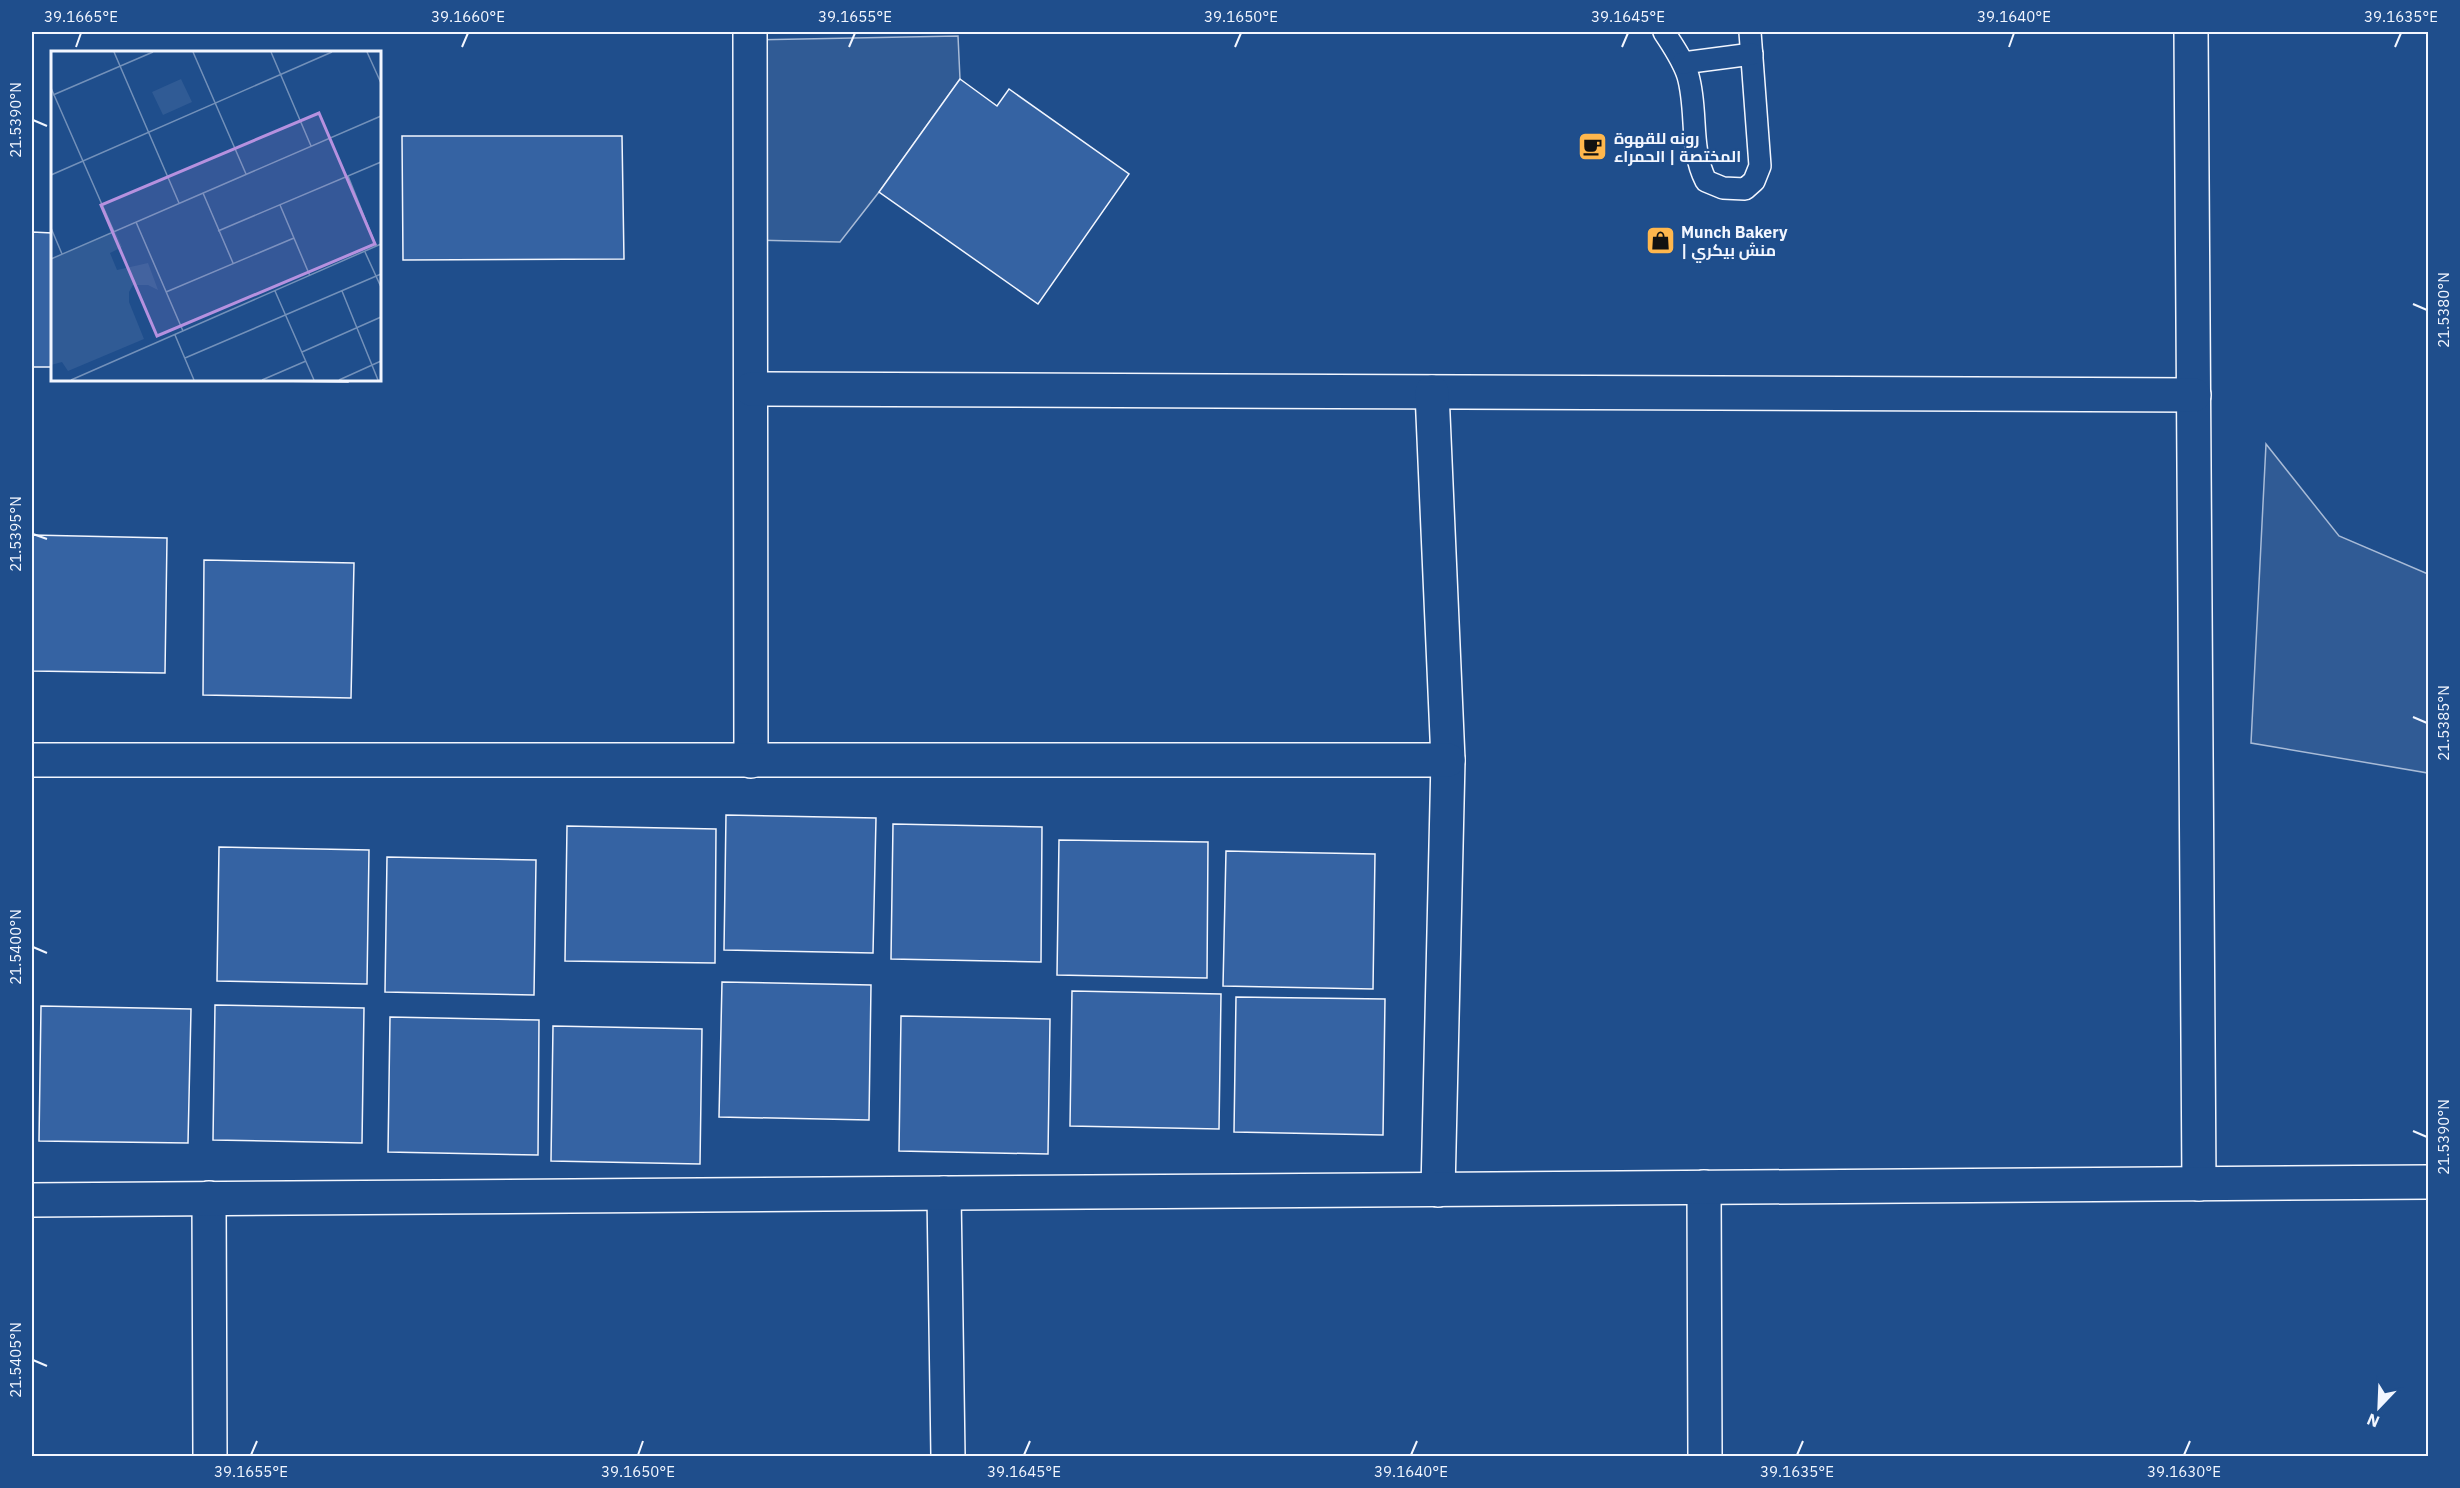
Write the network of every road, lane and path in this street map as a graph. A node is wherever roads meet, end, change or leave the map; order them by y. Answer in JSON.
{"nodes":[{"id":1,"x":750,"y":32,"type":"edge"},
{"id":2,"x":1664,"y":32,"type":"edge"},
{"id":3,"x":1750,"y":32,"type":"edge"},
{"id":4,"x":2191,"y":32,"type":"edge"},
{"id":5,"x":1752,"y":54,"type":"junction"},
{"id":6,"x":1683,"y":63,"type":"junction"},
{"id":7,"x":750,"y":389,"type":"junction"},
{"id":8,"x":1432,"y":392,"type":"junction"},
{"id":9,"x":2194,"y":395,"type":"junction"},
{"id":10,"x":32,"y":760,"type":"edge"},
{"id":11,"x":751,"y":760,"type":"junction"},
{"id":12,"x":1448,"y":760,"type":"junction"},
{"id":13,"x":2428,"y":1182,"type":"edge"},
{"id":14,"x":2199,"y":1184,"type":"junction"},
{"id":15,"x":1704,"y":1187,"type":"junction"},
{"id":16,"x":1438,"y":1190,"type":"junction"},
{"id":17,"x":944,"y":1193,"type":"junction"},
{"id":18,"x":209,"y":1198,"type":"junction"},
{"id":19,"x":32,"y":1200,"type":"edge"},
{"id":20,"x":210,"y":1456,"type":"edge"},
{"id":21,"x":948,"y":1456,"type":"edge"},
{"id":22,"x":1704,"y":1456,"type":"edge"}],
"edges":[{"from":1,"to":7,"type":"street"},
{"from":2,"to":6,"type":"lane"},
{"from":3,"to":5,"type":"lane"},
{"from":4,"to":9,"type":"street"},
{"from":5,"to":6,"type":"lane"},
{"from":5,"to":6,"type":"lane"},
{"from":7,"to":8,"type":"street"},
{"from":7,"to":11,"type":"street"},
{"from":8,"to":9,"type":"street"},
{"from":8,"to":12,"type":"street"},
{"from":9,"to":14,"type":"street"},
{"from":10,"to":11,"type":"street"},
{"from":11,"to":12,"type":"street"},
{"from":12,"to":16,"type":"street"},
{"from":13,"to":14,"type":"street"},
{"from":14,"to":15,"type":"street"},
{"from":15,"to":16,"type":"street"},
{"from":15,"to":22,"type":"street"},
{"from":16,"to":17,"type":"street"},
{"from":17,"to":18,"type":"street"},
{"from":17,"to":21,"type":"street"},
{"from":18,"to":19,"type":"street"},
{"from":18,"to":20,"type":"street"}]}
